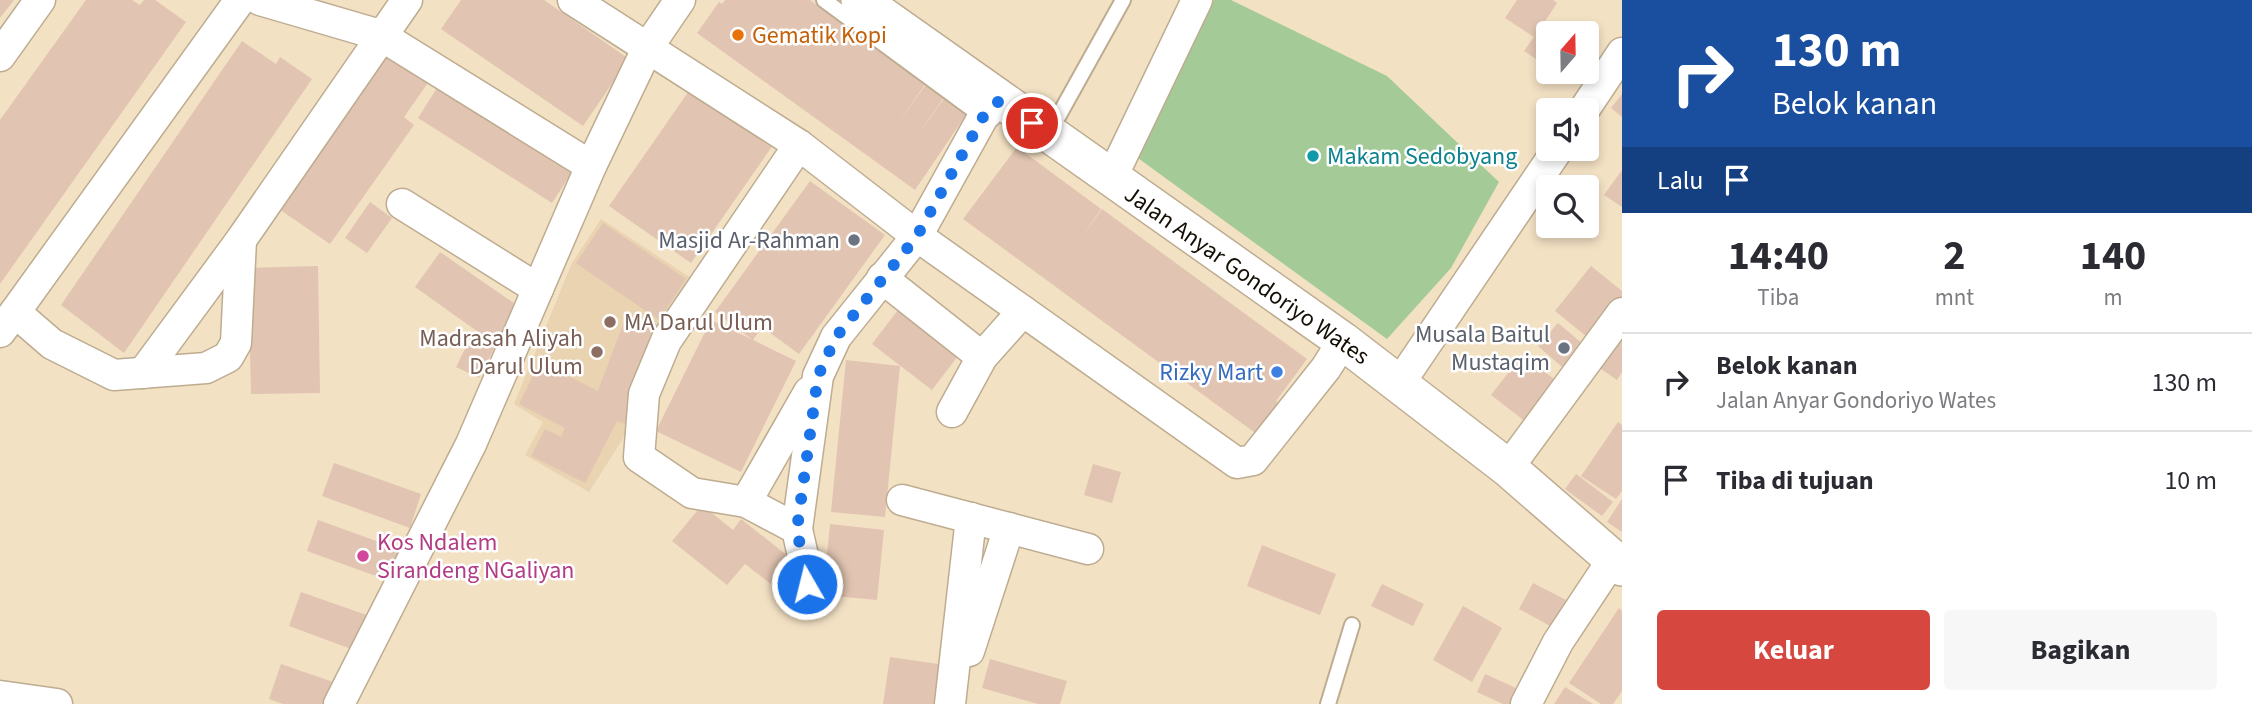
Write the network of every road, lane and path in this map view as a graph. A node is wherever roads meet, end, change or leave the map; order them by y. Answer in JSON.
{"nodes":[{"id":1,"x":40,"y":0,"type":"edge"},
{"id":2,"x":240,"y":0,"type":"edge"},
{"id":3,"x":260,"y":0,"type":"edge"},
{"id":4,"x":407,"y":0,"type":"edge"},
{"id":5,"x":573,"y":0,"type":"edge"},
{"id":6,"x":680,"y":0,"type":"edge"},
{"id":7,"x":824,"y":0,"type":"edge"},
{"id":8,"x":859,"y":0,"type":"edge"},
{"id":9,"x":1123,"y":0,"type":"edge"},
{"id":10,"x":1197,"y":0,"type":"edge"},
{"id":11,"x":380,"y":35,"type":"junction"},
{"id":12,"x":648,"y":47,"type":"junction"},
{"id":13,"x":1622,"y":53,"type":"edge"},
{"id":14,"x":0,"y":55,"type":"edge"},
{"id":15,"x":1592,"y":98,"type":"edge"},
{"id":16,"x":991,"y":108,"type":"junction"},
{"id":17,"x":1048,"y":134,"type":"junction"},
{"id":18,"x":799,"y":145,"type":"junction"},
{"id":19,"x":1550,"y":161,"type":"edge"},
{"id":20,"x":591,"y":166,"type":"junction"},
{"id":21,"x":1111,"y":179,"type":"junction"},
{"id":22,"x":402,"y":204,"type":"dead end"},
{"id":23,"x":917,"y":236,"type":"junction"},
{"id":24,"x":241,"y":240,"type":"junction"},
{"id":25,"x":883,"y":278,"type":"junction"},
{"id":26,"x":538,"y":289,"type":"junction"},
{"id":27,"x":1023,"y":311,"type":"junction"},
{"id":28,"x":1622,"y":313,"type":"edge"},
{"id":29,"x":8,"y":322,"type":"edge"},
{"id":30,"x":1343,"y":341,"type":"junction"},
{"id":31,"x":982,"y":357,"type":"junction"},
{"id":32,"x":143,"y":373,"type":"junction"},
{"id":33,"x":818,"y":376,"type":"junction"},
{"id":34,"x":1399,"y":383,"type":"junction"},
{"id":35,"x":952,"y":412,"type":"dead end"},
{"id":36,"x":1508,"y":468,"type":"junction"},
{"id":37,"x":902,"y":500,"type":"dead end"},
{"id":38,"x":746,"y":502,"type":"junction"},
{"id":39,"x":971,"y":518,"type":"junction"},
{"id":40,"x":1009,"y":528,"type":"junction"},
{"id":41,"x":797,"y":529,"type":"junction"},
{"id":42,"x":1088,"y":549,"type":"dead end"},
{"id":43,"x":1618,"y":564,"type":"edge"},
{"id":44,"x":808,"y":603,"type":"dead end"},
{"id":45,"x":1352,"y":625,"type":"dead end"},
{"id":46,"x":0,"y":696,"type":"edge"},
{"id":47,"x":57,"y":704,"type":"edge"},
{"id":48,"x":339,"y":704,"type":"edge"},
{"id":49,"x":950,"y":704,"type":"edge"},
{"id":50,"x":1328,"y":704,"type":"edge"},
{"id":51,"x":1526,"y":704,"type":"edge"}],
"edges":[{"from":1,"to":14,"type":"street"},
{"from":2,"to":29,"type":"street"},
{"from":3,"to":11,"type":"street"},
{"from":4,"to":11,"type":"street"},
{"from":5,"to":12,"type":"street"},
{"from":6,"to":12,"type":"street"},
{"from":7,"to":16,"type":"lane"},
{"from":8,"to":16,"type":"street","name":"Jalan Anyar Gondoriyo Wates"},
{"from":9,"to":17,"type":"lane"},
{"from":10,"to":21,"type":"street"},
{"from":11,"to":20,"type":"street"},
{"from":11,"to":24,"type":"street"},
{"from":12,"to":18,"type":"street"},
{"from":12,"to":20,"type":"street"},
{"from":13,"to":15,"type":"street"},
{"from":16,"to":17,"type":"street","name":"Jalan Anyar Gondoriyo Wates"},
{"from":16,"to":23,"type":"street"},
{"from":17,"to":21,"type":"street","name":"Jalan Anyar Gondoriyo Wates"},
{"from":18,"to":23,"type":"street"},
{"from":18,"to":38,"type":"street"},
{"from":19,"to":34,"type":"street"},
{"from":20,"to":26,"type":"street"},
{"from":21,"to":30,"type":"street","name":"Jalan Anyar Gondoriyo Wates"},
{"from":22,"to":26,"type":"street"},
{"from":23,"to":25,"type":"street"},
{"from":23,"to":27,"type":"street"},
{"from":24,"to":32,"type":"street"},
{"from":24,"to":32,"type":"street"},
{"from":25,"to":31,"type":"street"},
{"from":25,"to":33,"type":"street"},
{"from":26,"to":48,"type":"street"},
{"from":27,"to":30,"type":"street"},
{"from":27,"to":31,"type":"street"},
{"from":28,"to":36,"type":"street"},
{"from":29,"to":32,"type":"street"},
{"from":30,"to":34,"type":"street","name":"Jalan Anyar Gondoriyo Wates"},
{"from":31,"to":35,"type":"street"},
{"from":33,"to":38,"type":"street"},
{"from":33,"to":41,"type":"street"},
{"from":34,"to":36,"type":"street","name":"Jalan Anyar Gondoriyo Wates"},
{"from":36,"to":43,"type":"street","name":"Jalan Anyar Gondoriyo Wates"},
{"from":37,"to":39,"type":"street"},
{"from":38,"to":41,"type":"street"},
{"from":39,"to":40,"type":"street"},
{"from":39,"to":49,"type":"street"},
{"from":40,"to":42,"type":"street"},
{"from":40,"to":49,"type":"street"},
{"from":41,"to":44,"type":"street"},
{"from":43,"to":51,"type":"street"},
{"from":45,"to":50,"type":"lane"},
{"from":46,"to":47,"type":"street"}]}
